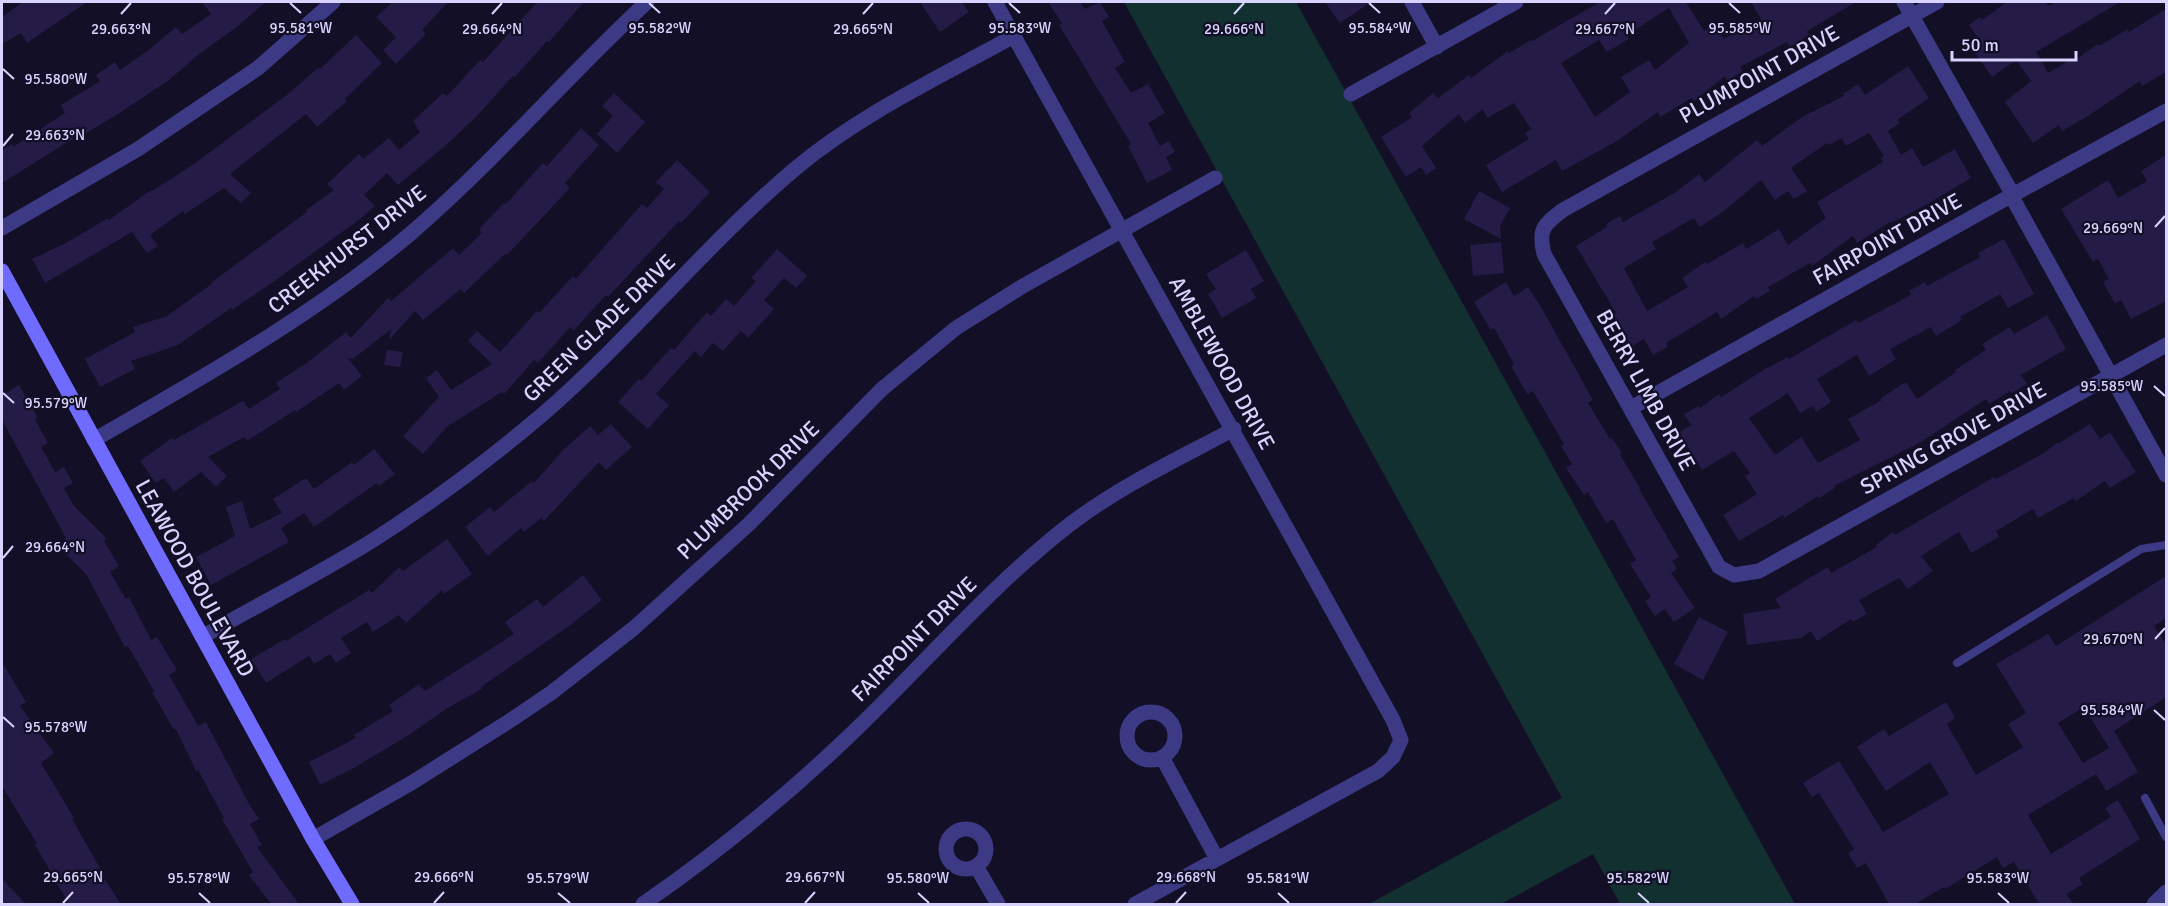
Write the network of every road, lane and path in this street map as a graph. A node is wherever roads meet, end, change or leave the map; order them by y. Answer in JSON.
{"nodes":[{"id":1,"x":333,"y":2,"type":"edge"},
{"id":2,"x":647,"y":2,"type":"edge"},
{"id":3,"x":995,"y":2,"type":"edge"},
{"id":4,"x":1412,"y":2,"type":"edge"},
{"id":5,"x":1516,"y":2,"type":"edge"},
{"id":6,"x":1904,"y":2,"type":"edge"},
{"id":7,"x":1937,"y":2,"type":"edge"},
{"id":8,"x":1911,"y":16,"type":"junction"},
{"id":9,"x":1014,"y":36,"type":"junction"},
{"id":10,"x":1437,"y":47,"type":"junction"},
{"id":11,"x":1351,"y":94,"type":"dead end"},
{"id":12,"x":2166,"y":111,"type":"edge"},
{"id":13,"x":1636,"y":169,"type":"joint"},
{"id":14,"x":1215,"y":178,"type":"dead end"},
{"id":15,"x":2012,"y":196,"type":"junction"},
{"id":16,"x":2,"y":228,"type":"edge"},
{"id":17,"x":1123,"y":231,"type":"junction"},
{"id":18,"x":2,"y":271,"type":"edge"},
{"id":19,"x":2166,"y":345,"type":"edge"},
{"id":20,"x":2111,"y":376,"type":"junction"},
{"id":21,"x":1632,"y":408,"type":"junction"},
{"id":22,"x":1233,"y":429,"type":"junction"},
{"id":23,"x":94,"y":440,"type":"junction"},
{"id":24,"x":2166,"y":475,"type":"edge"},
{"id":25,"x":1824,"y":535,"type":"joint"},
{"id":26,"x":2166,"y":545,"type":"edge"},
{"id":27,"x":202,"y":637,"type":"junction"},
{"id":28,"x":1957,"y":663,"type":"dead end"},
{"id":29,"x":1162,"y":757,"type":"dead end"},
{"id":30,"x":2145,"y":798,"type":"dead end"},
{"id":31,"x":2166,"y":837,"type":"edge"},
{"id":32,"x":313,"y":839,"type":"junction"},
{"id":33,"x":1217,"y":859,"type":"junction"},
{"id":34,"x":976,"y":866,"type":"dead end"},
{"id":35,"x":2166,"y":892,"type":"edge"},
{"id":36,"x":352,"y":904,"type":"edge"},
{"id":37,"x":644,"y":904,"type":"edge"},
{"id":38,"x":998,"y":904,"type":"edge"},
{"id":39,"x":1135,"y":904,"type":"edge"},
{"id":40,"x":2154,"y":904,"type":"edge"}],
"edges":[{"from":1,"to":16,"type":"street"},
{"from":2,"to":23,"type":"street","name":"CREEKHURST DRIVE"},
{"from":3,"to":9,"type":"street","name":"AMBLEWOOD DRIVE"},
{"from":4,"to":10,"type":"street"},
{"from":5,"to":10,"type":"street"},
{"from":6,"to":8,"type":"street"},
{"from":7,"to":8,"type":"street","name":"PLUMPOINT DRIVE"},
{"from":8,"to":13,"type":"street","name":"PLUMPOINT DRIVE"},
{"from":8,"to":15,"type":"street"},
{"from":9,"to":17,"type":"street","name":"AMBLEWOOD DRIVE"},
{"from":9,"to":27,"type":"street","name":"GREEN GLADE DRIVE"},
{"from":10,"to":11,"type":"street"},
{"from":12,"to":15,"type":"street","name":"FAIRPOINT DRIVE"},
{"from":13,"to":21,"type":"street","name":"BERRY LIMB DRIVE"},
{"from":14,"to":17,"type":"street","name":"PLUMBROOK DRIVE"},
{"from":15,"to":20,"type":"street"},
{"from":15,"to":21,"type":"street","name":"FAIRPOINT DRIVE"},
{"from":17,"to":22,"type":"street","name":"AMBLEWOOD DRIVE"},
{"from":17,"to":32,"type":"street","name":"PLUMBROOK DRIVE"},
{"from":18,"to":23,"type":"street","name":"LEAWOOD BOULEVARD"},
{"from":19,"to":20,"type":"street","name":"SPRING GROVE DRIVE"},
{"from":20,"to":24,"type":"street"},
{"from":20,"to":25,"type":"street","name":"SPRING GROVE DRIVE"},
{"from":21,"to":25,"type":"street","name":"BERRY LIMB DRIVE"},
{"from":22,"to":33,"type":"street","name":"AMBLEWOOD DRIVE"},
{"from":22,"to":37,"type":"street","name":"FAIRPOINT DRIVE"},
{"from":23,"to":27,"type":"street","name":"LEAWOOD BOULEVARD"},
{"from":26,"to":28,"type":"lane"},
{"from":27,"to":32,"type":"street","name":"LEAWOOD BOULEVARD"},
{"from":29,"to":33,"type":"street"},
{"from":30,"to":31,"type":"lane"},
{"from":32,"to":36,"type":"street","name":"LEAWOOD BOULEVARD"},
{"from":33,"to":39,"type":"street"},
{"from":34,"to":38,"type":"street"},
{"from":35,"to":40,"type":"street"}]}
